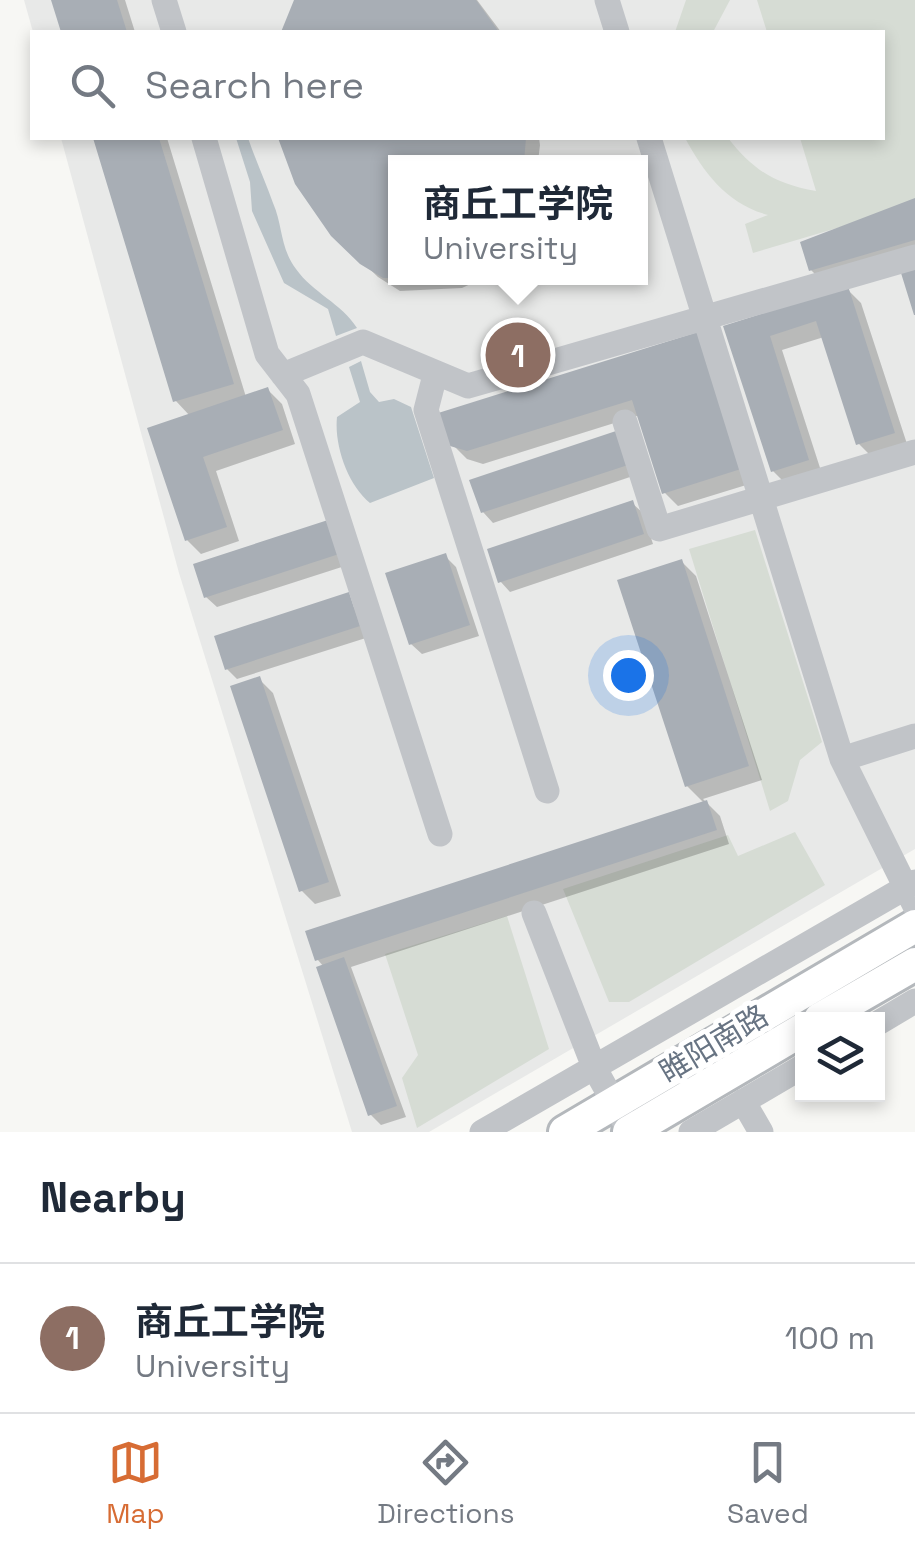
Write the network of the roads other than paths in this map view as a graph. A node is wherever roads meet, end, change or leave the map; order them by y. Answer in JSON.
{"nodes":[{"id":1,"x":164,"y":0,"type":"edge"},
{"id":2,"x":607,"y":0,"type":"edge"},
{"id":3,"x":173,"y":30,"type":"edge"},
{"id":4,"x":616,"y":30,"type":"edge"},
{"id":5,"x":205,"y":140,"type":"edge"},
{"id":6,"x":651,"y":140,"type":"edge"},
{"id":7,"x":915,"y":257,"type":"edge"},
{"id":8,"x":705,"y":316,"type":"junction"},
{"id":9,"x":283,"y":375,"type":"junction"},
{"id":10,"x":435,"y":375,"type":"junction"},
{"id":11,"x":625,"y":422,"type":"dead end"},
{"id":12,"x":915,"y":452,"type":"edge"},
{"id":13,"x":762,"y":498,"type":"junction"},
{"id":14,"x":915,"y":736,"type":"edge"},
{"id":15,"x":842,"y":759,"type":"junction"},
{"id":16,"x":546,"y":791,"type":"dead end"},
{"id":17,"x":440,"y":834,"type":"dead end"},
{"id":18,"x":912,"y":892,"type":"edge"},
{"id":19,"x":534,"y":913,"type":"dead end"},
{"id":20,"x":915,"y":926,"type":"edge"},
{"id":21,"x":915,"y":964,"type":"edge"},
{"id":22,"x":915,"y":1002,"type":"edge"},
{"id":23,"x":834,"y":1012,"type":"edge"},
{"id":24,"x":885,"y":1019,"type":"edge"},
{"id":25,"x":795,"y":1034,"type":"edge"},
{"id":26,"x":594,"y":1067,"type":"junction"},
{"id":27,"x":795,"y":1071,"type":"edge"},
{"id":28,"x":743,"y":1102,"type":"junction"},
{"id":29,"x":626,"y":1125,"type":"edge"},
{"id":30,"x":482,"y":1132,"type":"edge"},
{"id":31,"x":565,"y":1132,"type":"edge"},
{"id":32,"x":692,"y":1132,"type":"edge"},
{"id":33,"x":761,"y":1132,"type":"edge"}],
"edges":[{"from":1,"to":3,"type":"lane"},
{"from":2,"to":4,"type":"lane"},
{"from":5,"to":9,"type":"lane"},
{"from":6,"to":8,"type":"lane"},
{"from":7,"to":8,"type":"lane"},
{"from":8,"to":10,"type":"lane"},
{"from":8,"to":13,"type":"lane"},
{"from":9,"to":10,"type":"lane"},
{"from":9,"to":17,"type":"lane"},
{"from":10,"to":16,"type":"lane"},
{"from":11,"to":13,"type":"lane"},
{"from":12,"to":13,"type":"lane"},
{"from":13,"to":15,"type":"lane"},
{"from":14,"to":15,"type":"lane"},
{"from":15,"to":18,"type":"lane"},
{"from":18,"to":26,"type":"lane"},
{"from":19,"to":26,"type":"lane"},
{"from":20,"to":29,"type":"main road","name":"睢阳南路"},
{"from":21,"to":23,"type":"main road"},
{"from":22,"to":24,"type":"lane"},
{"from":25,"to":29,"type":"main road","name":"睢阳南路"},
{"from":26,"to":29,"type":"lane"},
{"from":26,"to":30,"type":"lane"},
{"from":27,"to":28,"type":"lane"},
{"from":28,"to":32,"type":"lane"},
{"from":28,"to":33,"type":"lane"},
{"from":29,"to":31,"type":"main road","name":"睢阳南路"}]}
